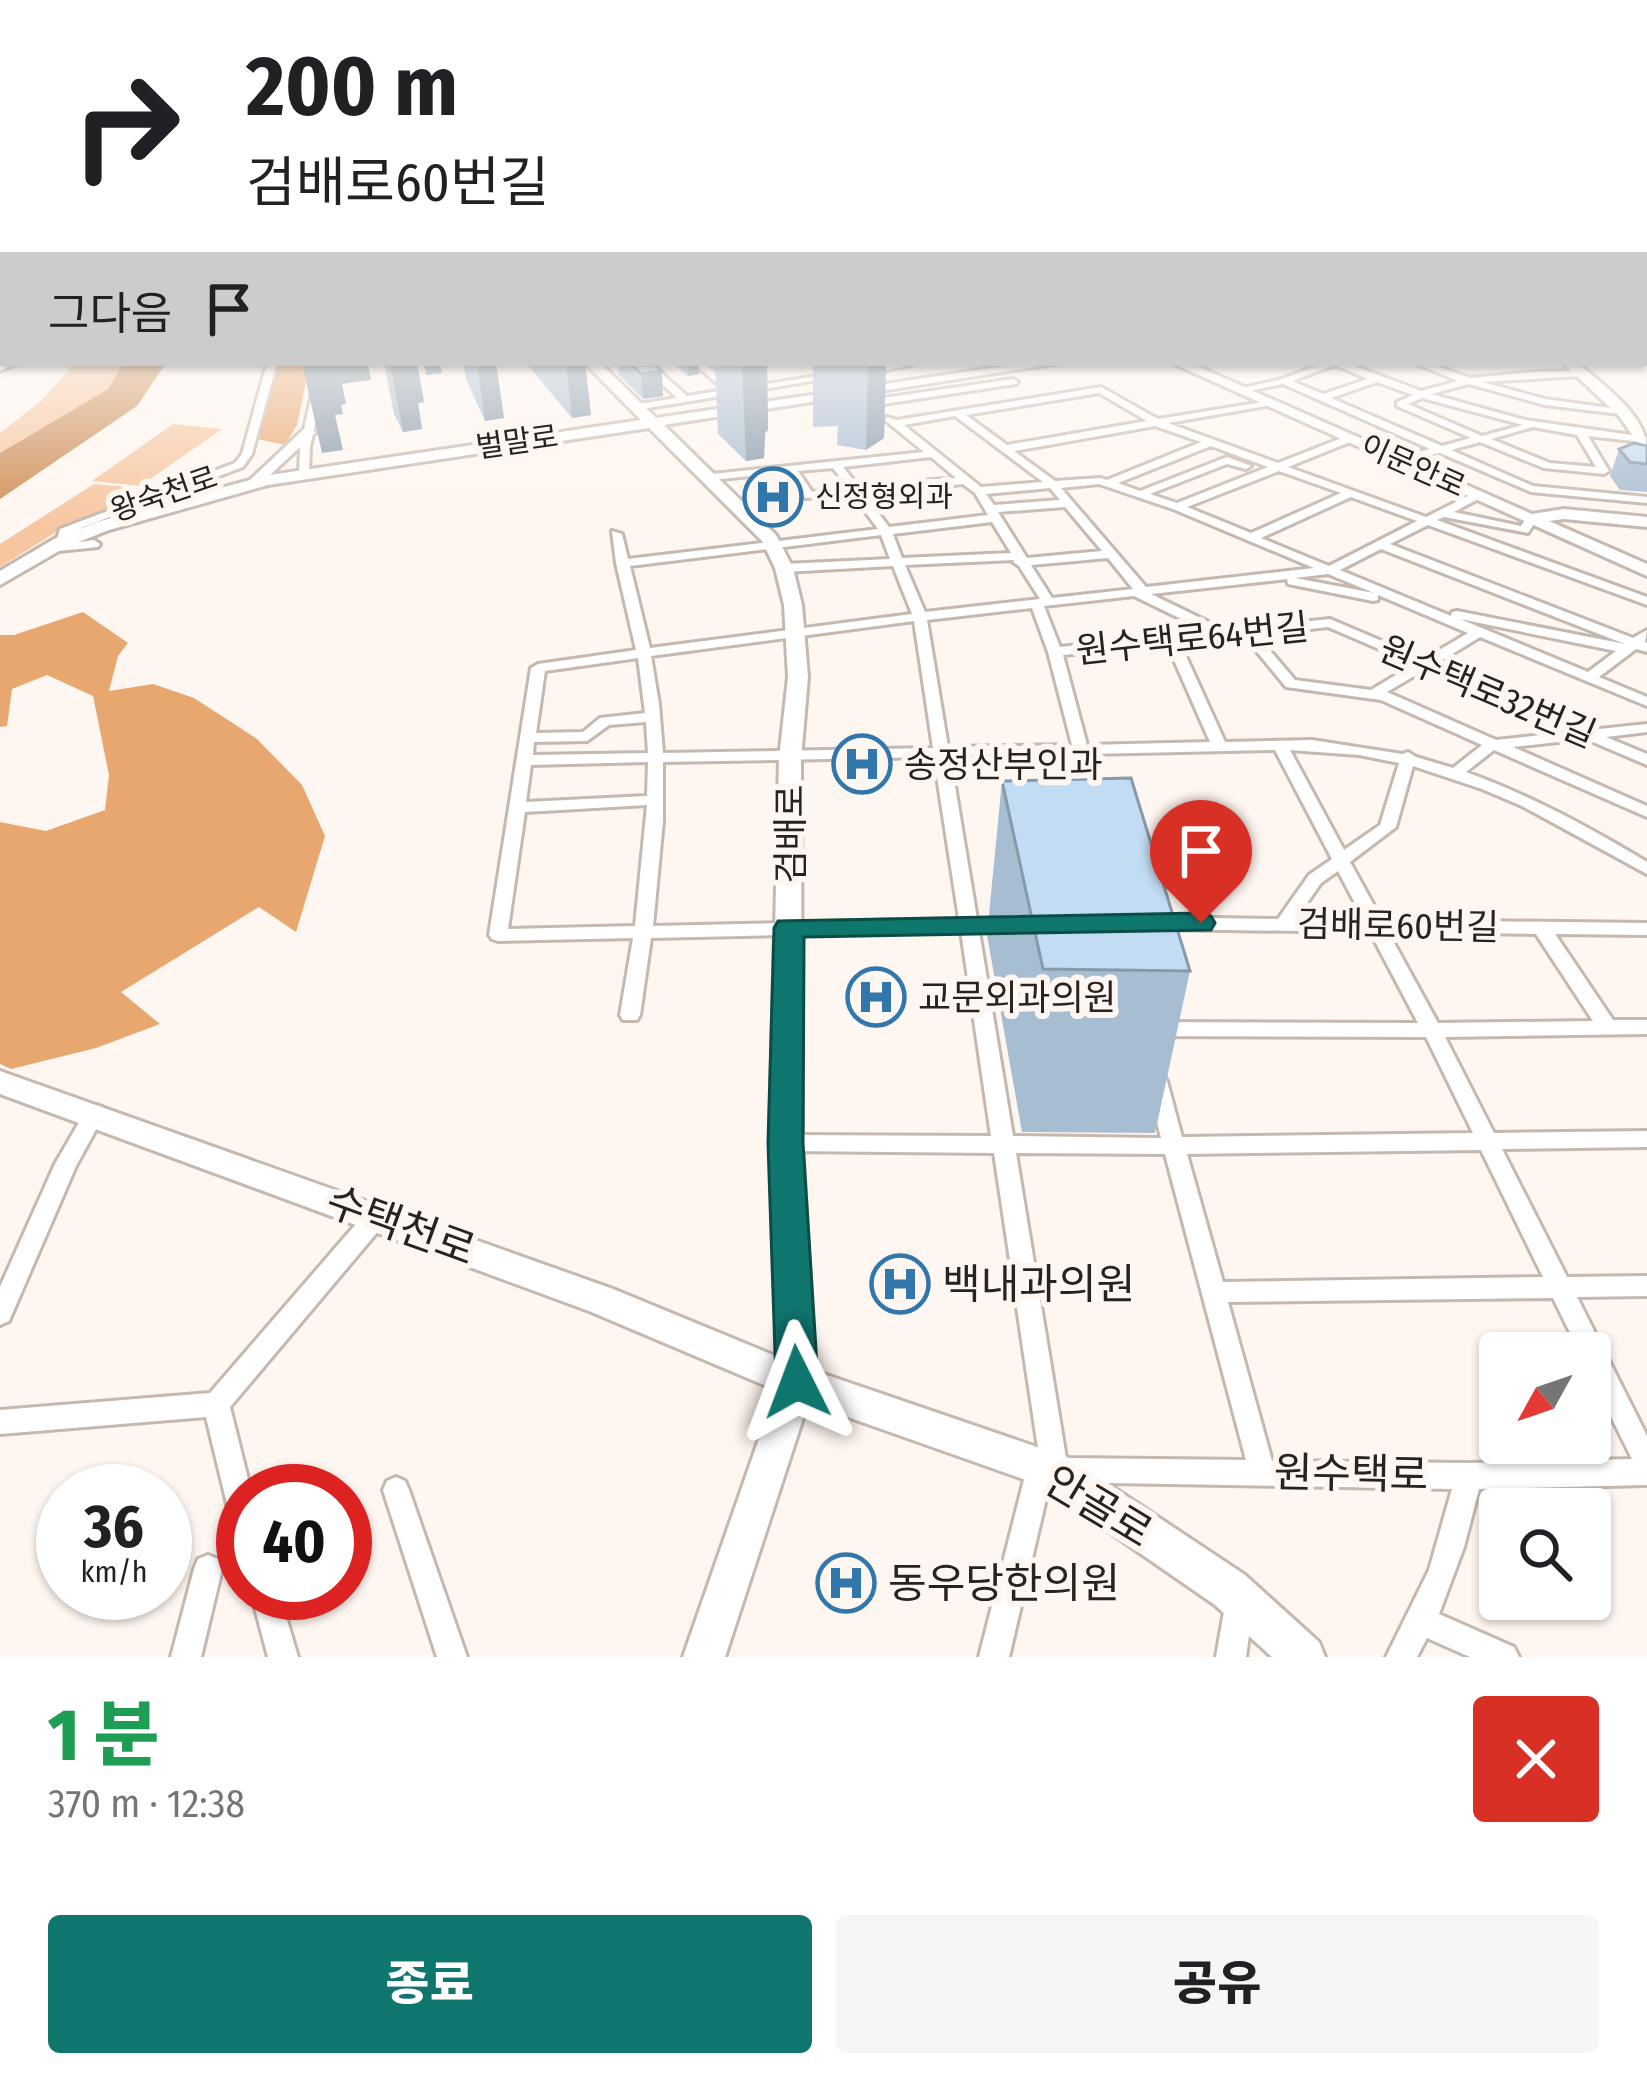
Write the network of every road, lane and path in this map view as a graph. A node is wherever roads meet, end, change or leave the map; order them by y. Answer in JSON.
{"nodes":[{"id":1,"x":269,"y":374,"type":"edge"},
{"id":2,"x":322,"y":374,"type":"edge"},
{"id":3,"x":603,"y":374,"type":"edge"},
{"id":4,"x":657,"y":374,"type":"edge"},
{"id":5,"x":711,"y":374,"type":"edge"},
{"id":6,"x":843,"y":374,"type":"edge"},
{"id":7,"x":929,"y":374,"type":"edge"},
{"id":8,"x":1002,"y":374,"type":"edge"},
{"id":9,"x":1204,"y":374,"type":"edge"},
{"id":10,"x":1303,"y":374,"type":"edge"},
{"id":11,"x":1364,"y":374,"type":"edge"},
{"id":12,"x":1448,"y":374,"type":"edge"},
{"id":13,"x":1526,"y":374,"type":"edge"},
{"id":14,"x":1582,"y":374,"type":"edge"},
{"id":15,"x":765,"y":376,"type":"dead end"},
{"id":16,"x":1376,"y":379,"type":"junction"},
{"id":17,"x":1283,"y":381,"type":"junction"},
{"id":18,"x":1013,"y":382,"type":"junction"},
{"id":19,"x":1467,"y":382,"type":"junction"},
{"id":20,"x":777,"y":385,"type":"junction"},
{"id":21,"x":1239,"y":390,"type":"junction"},
{"id":22,"x":732,"y":392,"type":"junction"},
{"id":23,"x":856,"y":393,"type":"junction"},
{"id":24,"x":1417,"y":395,"type":"junction"},
{"id":25,"x":1322,"y":398,"type":"junction"},
{"id":26,"x":684,"y":399,"type":"junction"},
{"id":27,"x":1039,"y":400,"type":"junction"},
{"id":28,"x":870,"y":403,"type":"junction"},
{"id":29,"x":1267,"y":403,"type":"junction"},
{"id":30,"x":957,"y":413,"type":"junction"},
{"id":31,"x":1624,"y":413,"type":"junction"},
{"id":32,"x":644,"y":415,"type":"junction"},
{"id":33,"x":896,"y":423,"type":"junction"},
{"id":34,"x":1158,"y":423,"type":"junction"},
{"id":35,"x":1535,"y":425,"type":"junction"},
{"id":36,"x":309,"y":432,"type":"junction"},
{"id":37,"x":1582,"y":435,"type":"junction"},
{"id":38,"x":1351,"y":438,"type":"junction"},
{"id":39,"x":1481,"y":439,"type":"junction"},
{"id":40,"x":1211,"y":442,"type":"junction"},
{"id":41,"x":1645,"y":442,"type":"edge"},
{"id":42,"x":1005,"y":449,"type":"junction"},
{"id":43,"x":1440,"y":449,"type":"junction"},
{"id":44,"x":933,"y":454,"type":"junction"},
{"id":45,"x":1173,"y":458,"type":"junction"},
{"id":46,"x":1400,"y":460,"type":"junction"},
{"id":47,"x":836,"y":464,"type":"junction"},
{"id":48,"x":1279,"y":466,"type":"junction"},
{"id":49,"x":791,"y":469,"type":"junction"},
{"id":50,"x":1203,"y":469,"type":"junction"},
{"id":51,"x":1604,"y":471,"type":"junction"},
{"id":52,"x":1264,"y":472,"type":"junction"},
{"id":53,"x":304,"y":473,"type":"junction"},
{"id":54,"x":712,"y":477,"type":"junction"},
{"id":55,"x":965,"y":480,"type":"junction"},
{"id":56,"x":1109,"y":483,"type":"junction"},
{"id":57,"x":247,"y":484,"type":"junction"},
{"id":58,"x":1053,"y":485,"type":"junction"},
{"id":59,"x":856,"y":491,"type":"junction"},
{"id":60,"x":979,"y":491,"type":"junction"},
{"id":61,"x":1351,"y":493,"type":"junction"},
{"id":62,"x":1141,"y":494,"type":"junction"},
{"id":63,"x":1478,"y":495,"type":"junction"},
{"id":64,"x":1621,"y":498,"type":"junction"},
{"id":65,"x":1647,"y":500,"type":"edge"},
{"id":66,"x":1070,"y":503,"type":"junction"},
{"id":67,"x":1178,"y":507,"type":"junction"},
{"id":68,"x":1441,"y":512,"type":"junction"},
{"id":69,"x":992,"y":513,"type":"junction"},
{"id":70,"x":1531,"y":519,"type":"junction"},
{"id":71,"x":1424,"y":520,"type":"junction"},
{"id":72,"x":1647,"y":522,"type":"edge"},
{"id":73,"x":885,"y":530,"type":"junction"},
{"id":74,"x":616,"y":534,"type":"dead end"},
{"id":75,"x":1251,"y":538,"type":"junction"},
{"id":76,"x":94,"y":544,"type":"dead end"},
{"id":77,"x":1379,"y":544,"type":"junction"},
{"id":78,"x":56,"y":546,"type":"junction"},
{"id":79,"x":1112,"y":554,"type":"junction"},
{"id":80,"x":779,"y":557,"type":"junction"},
{"id":81,"x":1017,"y":559,"type":"junction"},
{"id":82,"x":898,"y":562,"type":"junction"},
{"id":83,"x":622,"y":563,"type":"junction"},
{"id":84,"x":1330,"y":570,"type":"junction"},
{"id":85,"x":1647,"y":571,"type":"edge"},
{"id":86,"x":1262,"y":577,"type":"junction"},
{"id":87,"x":0,"y":579,"type":"edge"},
{"id":88,"x":1139,"y":591,"type":"junction"},
{"id":89,"x":1647,"y":601,"type":"edge"},
{"id":90,"x":1042,"y":603,"type":"junction"},
{"id":91,"x":1420,"y":608,"type":"junction"},
{"id":92,"x":920,"y":617,"type":"junction"},
{"id":93,"x":1330,"y":623,"type":"joint"},
{"id":94,"x":795,"y":631,"type":"junction"},
{"id":95,"x":1248,"y":632,"type":"junction"},
{"id":96,"x":1479,"y":632,"type":"junction"},
{"id":97,"x":1223,"y":634,"type":"junction"},
{"id":98,"x":1172,"y":640,"type":"junction"},
{"id":99,"x":1639,"y":644,"type":"edge"},
{"id":100,"x":1055,"y":652,"type":"junction"},
{"id":101,"x":643,"y":653,"type":"junction"},
{"id":102,"x":1424,"y":663,"type":"junction"},
{"id":103,"x":1589,"y":678,"type":"junction"},
{"id":104,"x":1374,"y":694,"type":"junction"},
{"id":105,"x":1647,"y":702,"type":"edge"},
{"id":106,"x":653,"y":717,"type":"junction"},
{"id":107,"x":1647,"y":728,"type":"edge"},
{"id":108,"x":1584,"y":733,"type":"junction"},
{"id":109,"x":530,"y":738,"type":"junction"},
{"id":110,"x":1491,"y":745,"type":"junction"},
{"id":111,"x":1280,"y":746,"type":"junction"},
{"id":112,"x":1220,"y":747,"type":"junction"},
{"id":113,"x":1083,"y":751,"type":"junction"},
{"id":114,"x":944,"y":754,"type":"junction"},
{"id":115,"x":1408,"y":757,"type":"junction"},
{"id":116,"x":790,"y":759,"type":"junction"},
{"id":117,"x":525,"y":760,"type":"junction"},
{"id":118,"x":655,"y":760,"type":"junction"},
{"id":119,"x":1647,"y":760,"type":"edge"},
{"id":120,"x":1457,"y":772,"type":"junction"},
{"id":121,"x":655,"y":800,"type":"junction"},
{"id":122,"x":518,"y":807,"type":"junction"},
{"id":123,"x":1647,"y":812,"type":"edge"},
{"id":124,"x":1096,"y":815,"type":"edge"},
{"id":125,"x":1344,"y":860,"type":"junction"},
{"id":126,"x":1647,"y":869,"type":"edge"},
{"id":127,"x":1142,"y":922,"type":"edge"},
{"id":128,"x":1034,"y":924,"type":"edge"},
{"id":129,"x":1283,"y":924,"type":"junction"},
{"id":130,"x":970,"y":925,"type":"junction"},
{"id":131,"x":1379,"y":925,"type":"junction"},
{"id":132,"x":1541,"y":927,"type":"junction"},
{"id":133,"x":789,"y":928,"type":"junction"},
{"id":134,"x":1646,"y":930,"type":"edge"},
{"id":135,"x":643,"y":932,"type":"junction"},
{"id":136,"x":630,"y":1015,"type":"dead end"},
{"id":137,"x":1607,"y":1027,"type":"junction"},
{"id":138,"x":1647,"y":1027,"type":"edge"},
{"id":139,"x":1432,"y":1030,"type":"junction"},
{"id":140,"x":0,"y":1082,"type":"edge"},
{"id":141,"x":95,"y":1113,"type":"junction"},
{"id":142,"x":1647,"y":1139,"type":"edge"},
{"id":143,"x":1487,"y":1142,"type":"junction"},
{"id":144,"x":786,"y":1143,"type":"junction"},
{"id":145,"x":1174,"y":1146,"type":"junction"},
{"id":146,"x":1006,"y":1147,"type":"junction"},
{"id":147,"x":377,"y":1216,"type":"junction"},
{"id":148,"x":1647,"y":1286,"type":"edge"},
{"id":149,"x":1562,"y":1287,"type":"junction"},
{"id":150,"x":1214,"y":1292,"type":"junction"},
{"id":151,"x":0,"y":1314,"type":"edge"},
{"id":152,"x":797,"y":1382,"type":"junction"},
{"id":153,"x":216,"y":1404,"type":"junction"},
{"id":154,"x":0,"y":1422,"type":"edge"},
{"id":155,"x":231,"y":1464,"type":"edge"},
{"id":156,"x":1647,"y":1467,"type":"edge"},
{"id":157,"x":1047,"y":1470,"type":"junction"},
{"id":158,"x":1262,"y":1471,"type":"junction"},
{"id":159,"x":1468,"y":1476,"type":"junction"},
{"id":160,"x":396,"y":1490,"type":"dead end"},
{"id":161,"x":208,"y":1569,"type":"dead end"},
{"id":162,"x":1240,"y":1599,"type":"junction"},
{"id":163,"x":273,"y":1620,"type":"edge"},
{"id":164,"x":1422,"y":1621,"type":"junction"},
{"id":165,"x":186,"y":1657,"type":"edge"},
{"id":166,"x":283,"y":1657,"type":"edge"},
{"id":167,"x":452,"y":1657,"type":"edge"},
{"id":168,"x":704,"y":1657,"type":"edge"},
{"id":169,"x":994,"y":1657,"type":"edge"},
{"id":170,"x":1231,"y":1657,"type":"edge"},
{"id":171,"x":1304,"y":1657,"type":"edge"},
{"id":172,"x":1401,"y":1657,"type":"edge"},
{"id":173,"x":1504,"y":1657,"type":"edge"}],
"edges":[{"from":1,"to":78,"type":"street","name":"왕숙천로"},
{"from":2,"to":36,"type":"street"},
{"from":3,"to":32,"type":"street"},
{"from":4,"to":26,"type":"street"},
{"from":5,"to":22,"type":"street"},
{"from":6,"to":20,"type":"street"},
{"from":7,"to":23,"type":"street","name":"벌말로"},
{"from":8,"to":18,"type":"street"},
{"from":9,"to":21,"type":"street","name":"이문안로"},
{"from":10,"to":17,"type":"street"},
{"from":11,"to":16,"type":"street"},
{"from":12,"to":19,"type":"street"},
{"from":13,"to":19,"type":"street"},
{"from":14,"to":31,"type":"street"},
{"from":15,"to":20,"type":"street"},
{"from":16,"to":24,"type":"street"},
{"from":16,"to":25,"type":"street"},
{"from":17,"to":21,"type":"street"},
{"from":17,"to":25,"type":"street"},
{"from":18,"to":27,"type":"street"},
{"from":18,"to":28,"type":"street"},
{"from":19,"to":24,"type":"street"},
{"from":19,"to":31,"type":"street"},
{"from":20,"to":22,"type":"street"},
{"from":21,"to":29,"type":"street","name":"이문안로"},
{"from":22,"to":26,"type":"street"},
{"from":23,"to":28,"type":"street"},
{"from":23,"to":32,"type":"street","name":"벌말로"},
{"from":24,"to":35,"type":"street"},
{"from":24,"to":39,"type":"street"},
{"from":25,"to":43,"type":"street"},
{"from":26,"to":32,"type":"street"},
{"from":27,"to":30,"type":"street"},
{"from":27,"to":34,"type":"street"},
{"from":28,"to":33,"type":"street"},
{"from":29,"to":34,"type":"street"},
{"from":29,"to":38,"type":"street","name":"이문안로"},
{"from":30,"to":33,"type":"street"},
{"from":30,"to":42,"type":"street"},
{"from":31,"to":41,"type":"street"},
{"from":32,"to":53,"type":"street","name":"벌말로"},
{"from":32,"to":54,"type":"street"},
{"from":33,"to":44,"type":"street"},
{"from":34,"to":40,"type":"street"},
{"from":34,"to":42,"type":"street"},
{"from":35,"to":37,"type":"street"},
{"from":35,"to":39,"type":"street"},
{"from":36,"to":53,"type":"street"},
{"from":36,"to":57,"type":"street"},
{"from":37,"to":41,"type":"street"},
{"from":37,"to":51,"type":"street"},
{"from":38,"to":46,"type":"street","name":"이문안로"},
{"from":38,"to":48,"type":"street"},
{"from":39,"to":43,"type":"street"},
{"from":39,"to":51,"type":"street"},
{"from":40,"to":45,"type":"street"},
{"from":40,"to":48,"type":"street"},
{"from":42,"to":58,"type":"street"},
{"from":43,"to":46,"type":"street"},
{"from":43,"to":64,"type":"street"},
{"from":44,"to":47,"type":"street"},
{"from":44,"to":55,"type":"street"},
{"from":45,"to":50,"type":"street"},
{"from":45,"to":56,"type":"street"},
{"from":46,"to":63,"type":"street","name":"이문안로"},
{"from":47,"to":49,"type":"street"},
{"from":47,"to":59,"type":"street"},
{"from":48,"to":52,"type":"street"},
{"from":48,"to":61,"type":"street"},
{"from":49,"to":54,"type":"street"},
{"from":49,"to":59,"type":"street"},
{"from":50,"to":52,"type":"street"},
{"from":50,"to":62,"type":"street"},
{"from":51,"to":64,"type":"street"},
{"from":52,"to":67,"type":"street"},
{"from":53,"to":57,"type":"street","name":"벌말로"},
{"from":54,"to":80,"type":"street"},
{"from":55,"to":59,"type":"street"},
{"from":55,"to":60,"type":"street"},
{"from":56,"to":58,"type":"street"},
{"from":56,"to":62,"type":"street"},
{"from":57,"to":78,"type":"street","name":"벌말로"},
{"from":58,"to":60,"type":"street"},
{"from":58,"to":66,"type":"street"},
{"from":59,"to":73,"type":"street"},
{"from":60,"to":69,"type":"street"},
{"from":61,"to":71,"type":"street"},
{"from":61,"to":75,"type":"street"},
{"from":62,"to":67,"type":"street"},
{"from":63,"to":68,"type":"street"},
{"from":63,"to":70,"type":"street","name":"이문안로"},
{"from":64,"to":65,"type":"street"},
{"from":66,"to":69,"type":"street"},
{"from":66,"to":79,"type":"street"},
{"from":67,"to":75,"type":"street"},
{"from":68,"to":70,"type":"street"},
{"from":68,"to":71,"type":"street"},
{"from":69,"to":73,"type":"street"},
{"from":69,"to":81,"type":"street"},
{"from":70,"to":72,"type":"street"},
{"from":70,"to":85,"type":"street","name":"이문안로"},
{"from":71,"to":77,"type":"street"},
{"from":71,"to":89,"type":"street"},
{"from":73,"to":80,"type":"street"},
{"from":73,"to":82,"type":"street"},
{"from":74,"to":83,"type":"street"},
{"from":75,"to":84,"type":"street"},
{"from":76,"to":78,"type":"street"},
{"from":77,"to":84,"type":"street"},
{"from":77,"to":99,"type":"street"},
{"from":78,"to":87,"type":"street","name":"왕숙천로"},
{"from":79,"to":81,"type":"street"},
{"from":79,"to":88,"type":"street"},
{"from":80,"to":82,"type":"street"},
{"from":80,"to":83,"type":"street"},
{"from":80,"to":94,"type":"street","name":"검배로"},
{"from":81,"to":82,"type":"street"},
{"from":81,"to":90,"type":"street"},
{"from":82,"to":92,"type":"street"},
{"from":83,"to":101,"type":"street"},
{"from":84,"to":86,"type":"street"},
{"from":84,"to":91,"type":"street"},
{"from":86,"to":88,"type":"street"},
{"from":86,"to":91,"type":"street"},
{"from":88,"to":90,"type":"street"},
{"from":88,"to":97,"type":"street"},
{"from":90,"to":92,"type":"street"},
{"from":90,"to":100,"type":"street"},
{"from":91,"to":96,"type":"street"},
{"from":91,"to":99,"type":"street"},
{"from":92,"to":94,"type":"street"},
{"from":92,"to":114,"type":"street"},
{"from":93,"to":95,"type":"street","name":"원수택로64번길"},
{"from":93,"to":102,"type":"street","name":"원수택로32번길"},
{"from":94,"to":101,"type":"street"},
{"from":94,"to":116,"type":"street","name":"검배로"},
{"from":95,"to":97,"type":"street","name":"원수택로64번길"},
{"from":95,"to":104,"type":"street","name":"원수택로32번길"},
{"from":96,"to":102,"type":"street"},
{"from":96,"to":103,"type":"street"},
{"from":97,"to":98,"type":"street","name":"원수택로64번길"},
{"from":98,"to":100,"type":"street","name":"원수택로64번길"},
{"from":98,"to":112,"type":"street"},
{"from":99,"to":103,"type":"street"},
{"from":100,"to":113,"type":"street"},
{"from":101,"to":106,"type":"street"},
{"from":101,"to":109,"type":"street"},
{"from":102,"to":104,"type":"street"},
{"from":102,"to":108,"type":"street","name":"원수택로32번길"},
{"from":103,"to":105,"type":"street"},
{"from":104,"to":110,"type":"street","name":"원수택로32번길"},
{"from":106,"to":109,"type":"street"},
{"from":106,"to":118,"type":"street"},
{"from":107,"to":108,"type":"street"},
{"from":108,"to":110,"type":"street"},
{"from":108,"to":119,"type":"street","name":"원수택로32번길"},
{"from":109,"to":117,"type":"street"},
{"from":110,"to":120,"type":"street"},
{"from":110,"to":123,"type":"street","name":"원수택로32번길"},
{"from":111,"to":112,"type":"street"},
{"from":111,"to":115,"type":"street"},
{"from":111,"to":125,"type":"street"},
{"from":112,"to":113,"type":"street"},
{"from":113,"to":114,"type":"street"},
{"from":113,"to":124,"type":"street"},
{"from":114,"to":116,"type":"street"},
{"from":114,"to":130,"type":"street"},
{"from":115,"to":120,"type":"street"},
{"from":115,"to":125,"type":"street"},
{"from":116,"to":118,"type":"street"},
{"from":116,"to":133,"type":"street","name":"검배로"},
{"from":117,"to":118,"type":"street"},
{"from":117,"to":122,"type":"street"},
{"from":118,"to":121,"type":"street"},
{"from":120,"to":126,"type":"street"},
{"from":121,"to":122,"type":"street"},
{"from":121,"to":135,"type":"street"},
{"from":122,"to":135,"type":"street"},
{"from":125,"to":129,"type":"street"},
{"from":125,"to":131,"type":"street"},
{"from":127,"to":129,"type":"street","name":"검배로60번길"},
{"from":128,"to":130,"type":"street"},
{"from":129,"to":131,"type":"street","name":"검배로60번길"},
{"from":130,"to":133,"type":"street"},
{"from":130,"to":146,"type":"street"},
{"from":131,"to":132,"type":"street","name":"검배로60번길"},
{"from":131,"to":139,"type":"street"},
{"from":132,"to":134,"type":"street","name":"검배로60번길"},
{"from":132,"to":137,"type":"street"},
{"from":133,"to":135,"type":"street"},
{"from":133,"to":144,"type":"street","name":"검배로"},
{"from":135,"to":136,"type":"street"},
{"from":137,"to":138,"type":"street"},
{"from":137,"to":139,"type":"street"},
{"from":139,"to":143,"type":"street"},
{"from":139,"to":145,"type":"street"},
{"from":140,"to":141,"type":"street","name":"수택천로"},
{"from":141,"to":147,"type":"street","name":"수택천로"},
{"from":141,"to":151,"type":"street"},
{"from":142,"to":143,"type":"street"},
{"from":143,"to":145,"type":"street"},
{"from":143,"to":149,"type":"street"},
{"from":144,"to":146,"type":"street"},
{"from":144,"to":152,"type":"street","name":"검배로"},
{"from":145,"to":146,"type":"street"},
{"from":145,"to":150,"type":"street"},
{"from":146,"to":157,"type":"street"},
{"from":147,"to":152,"type":"street","name":"수택천로"},
{"from":147,"to":153,"type":"street"},
{"from":148,"to":149,"type":"street"},
{"from":149,"to":150,"type":"street"},
{"from":149,"to":156,"type":"street"},
{"from":150,"to":158,"type":"street"},
{"from":152,"to":157,"type":"street","name":"안골로"},
{"from":152,"to":168,"type":"street","name":"검배로"},
{"from":153,"to":154,"type":"street"},
{"from":153,"to":155,"type":"street"},
{"from":156,"to":159,"type":"street","name":"원수택로"},
{"from":157,"to":158,"type":"street","name":"원수택로"},
{"from":157,"to":162,"type":"street","name":"안골로"},
{"from":157,"to":169,"type":"street"},
{"from":158,"to":159,"type":"street","name":"원수택로"},
{"from":159,"to":164,"type":"street"},
{"from":160,"to":167,"type":"street"},
{"from":161,"to":165,"type":"street"},
{"from":162,"to":170,"type":"street"},
{"from":162,"to":171,"type":"street","name":"안골로"},
{"from":163,"to":166,"type":"street"},
{"from":164,"to":172,"type":"street"},
{"from":164,"to":173,"type":"street"}]}
